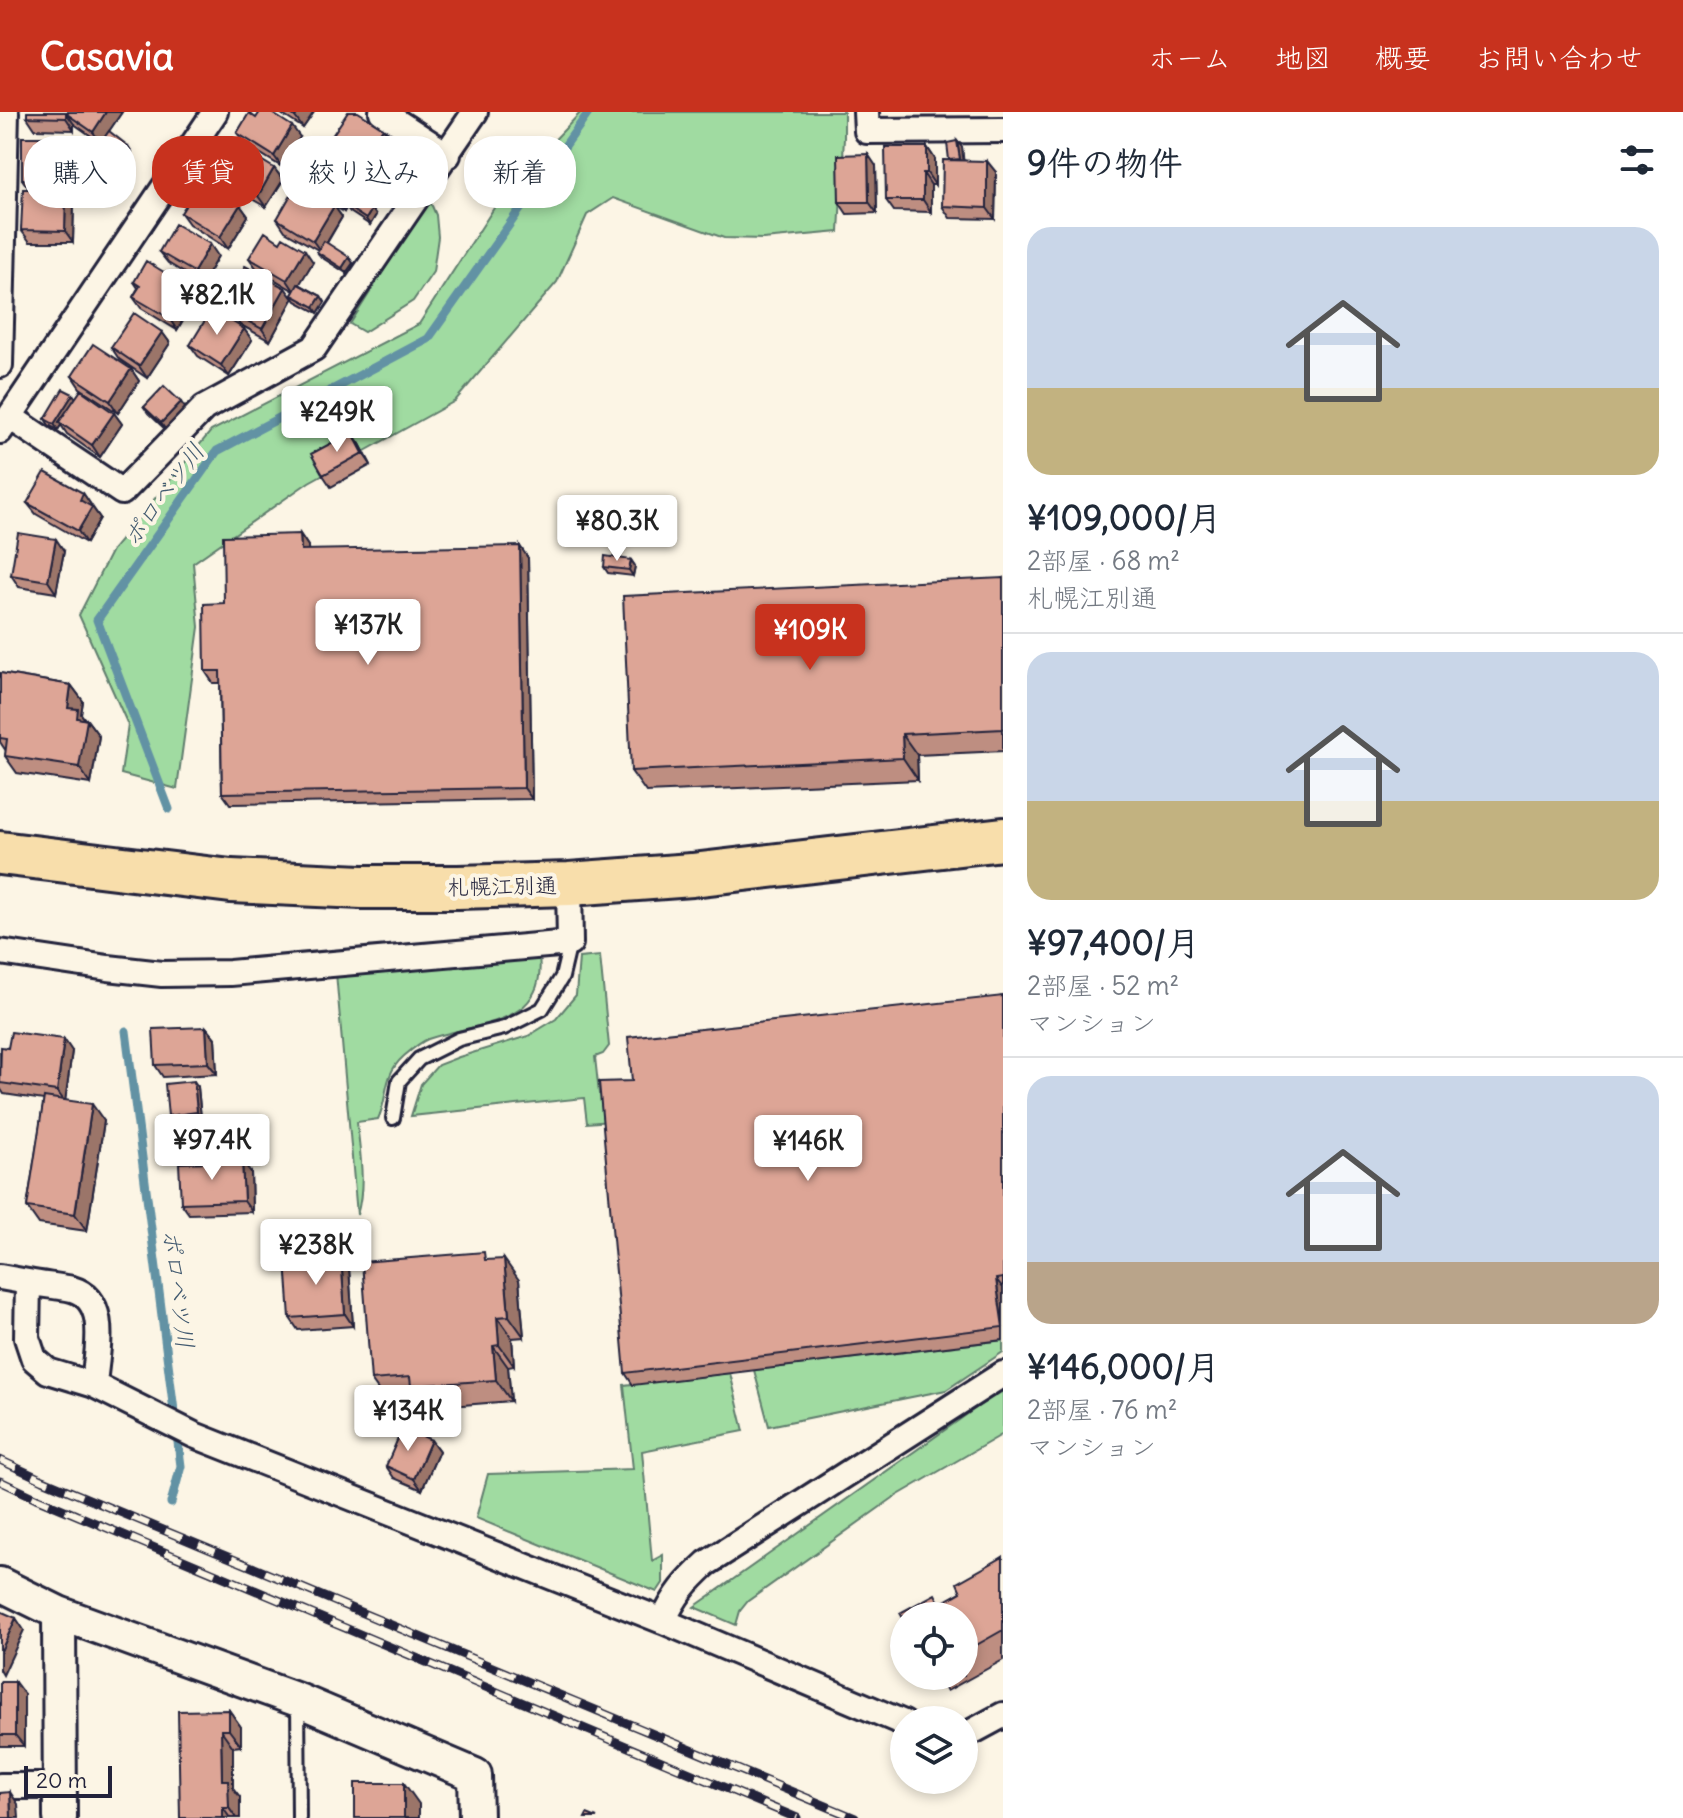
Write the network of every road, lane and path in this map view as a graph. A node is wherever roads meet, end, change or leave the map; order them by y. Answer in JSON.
{"nodes":[{"id":1,"x":6,"y":112,"type":"edge"},
{"id":2,"x":215,"y":112,"type":"edge"},
{"id":3,"x":382,"y":112,"type":"edge"},
{"id":4,"x":475,"y":112,"type":"edge"},
{"id":5,"x":866,"y":112,"type":"edge"},
{"id":6,"x":1003,"y":130,"type":"edge"},
{"id":7,"x":419,"y":136,"type":"edge"},
{"id":8,"x":448,"y":155,"type":"edge"},
{"id":9,"x":411,"y":208,"type":"edge"},
{"id":10,"x":1,"y":240,"type":"edge"},
{"id":11,"x":0,"y":365,"type":"edge"},
{"id":12,"x":5,"y":424,"type":"edge"},
{"id":13,"x":1003,"y":839,"type":"edge"},
{"id":14,"x":0,"y":853,"type":"edge"},
{"id":15,"x":569,"y":884,"type":"junction"},
{"id":16,"x":570,"y":943,"type":"junction"},
{"id":17,"x":0,"y":952,"type":"edge"},
{"id":18,"x":393,"y":1118,"type":"dead end"},
{"id":19,"x":0,"y":1277,"type":"edge"},
{"id":20,"x":28,"y":1282,"type":"junction"},
{"id":21,"x":1003,"y":1374,"type":"edge"},
{"id":22,"x":94,"y":1385,"type":"junction"},
{"id":23,"x":0,"y":1584,"type":"edge"},
{"id":24,"x":59,"y":1613,"type":"junction"},
{"id":25,"x":663,"y":1621,"type":"junction"},
{"id":26,"x":298,"y":1700,"type":"junction"},
{"id":27,"x":1003,"y":1715,"type":"edge"},
{"id":28,"x":890,"y":1717,"type":"edge"},
{"id":29,"x":978,"y":1728,"type":"edge"},
{"id":30,"x":0,"y":1786,"type":"edge"},
{"id":31,"x":60,"y":1786,"type":"junction"},
{"id":32,"x":60,"y":1818,"type":"edge"},
{"id":33,"x":299,"y":1818,"type":"edge"},
{"id":34,"x":476,"y":1818,"type":"edge"}],
"edges":[{"from":1,"to":10,"type":"street"},
{"from":2,"to":12,"type":"street"},
{"from":3,"to":7,"type":"street"},
{"from":4,"to":8,"type":"street"},
{"from":5,"to":6,"type":"street"},
{"from":9,"to":12,"type":"street"},
{"from":10,"to":11,"type":"street"},
{"from":13,"to":15,"type":"highway","name":"札幌江別通"},
{"from":14,"to":15,"type":"highway","name":"札幌江別通"},
{"from":15,"to":16,"type":"street"},
{"from":16,"to":17,"type":"street"},
{"from":16,"to":18,"type":"lane"},
{"from":19,"to":20,"type":"street"},
{"from":20,"to":22,"type":"street"},
{"from":20,"to":22,"type":"street"},
{"from":21,"to":25,"type":"street"},
{"from":22,"to":25,"type":"street"},
{"from":23,"to":24,"type":"street"},
{"from":24,"to":26,"type":"street"},
{"from":24,"to":31,"type":"street"},
{"from":25,"to":28,"type":"street"},
{"from":26,"to":33,"type":"lane"},
{"from":26,"to":34,"type":"street"},
{"from":27,"to":29,"type":"street"},
{"from":30,"to":31,"type":"street"},
{"from":31,"to":32,"type":"street"}]}
